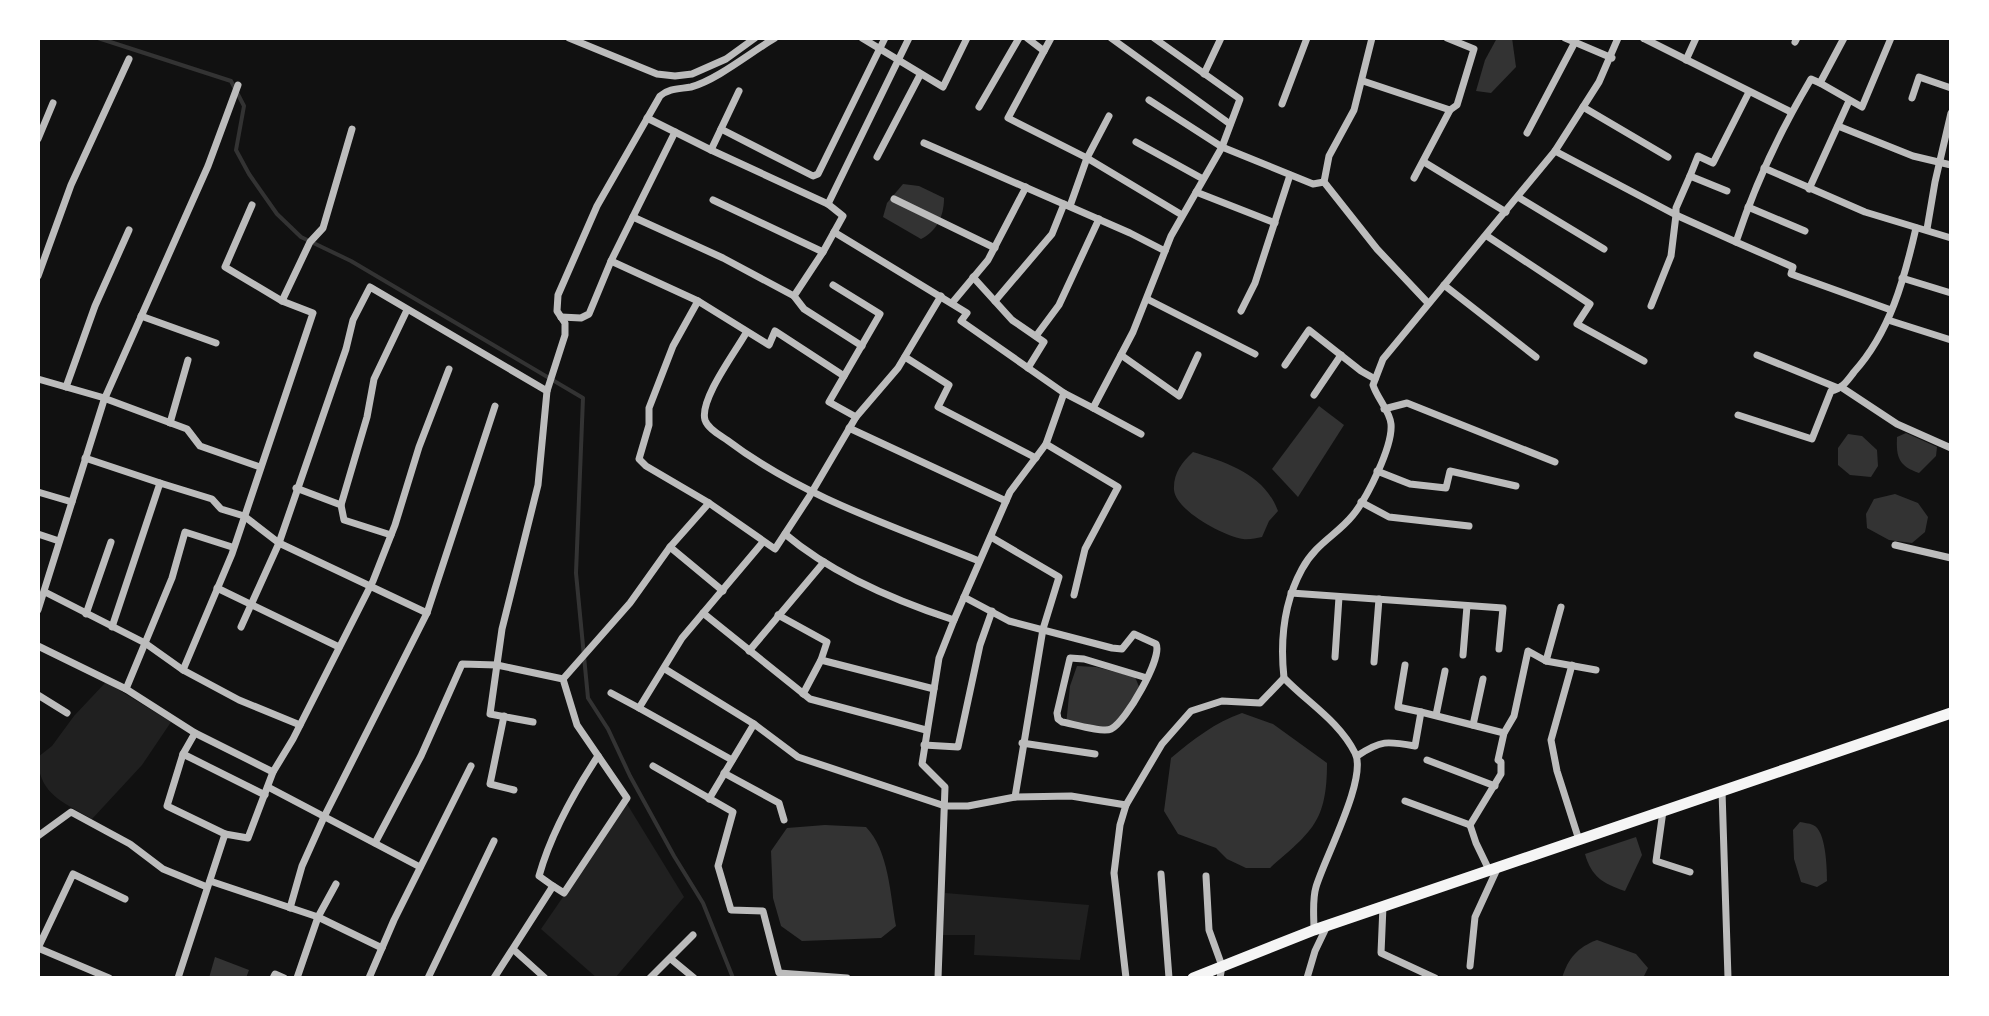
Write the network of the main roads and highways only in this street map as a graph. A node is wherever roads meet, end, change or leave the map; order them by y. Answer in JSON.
{"nodes":[{"id":1,"x":1951,"y":713,"type":"edge"},
{"id":2,"x":1221,"y":972,"type":"edge"},
{"id":3,"x":1193,"y":978,"type":"edge"}],
"edges":[{"from":1,"to":2,"type":"main road"},
{"from":2,"to":3,"type":"main road"}]}
